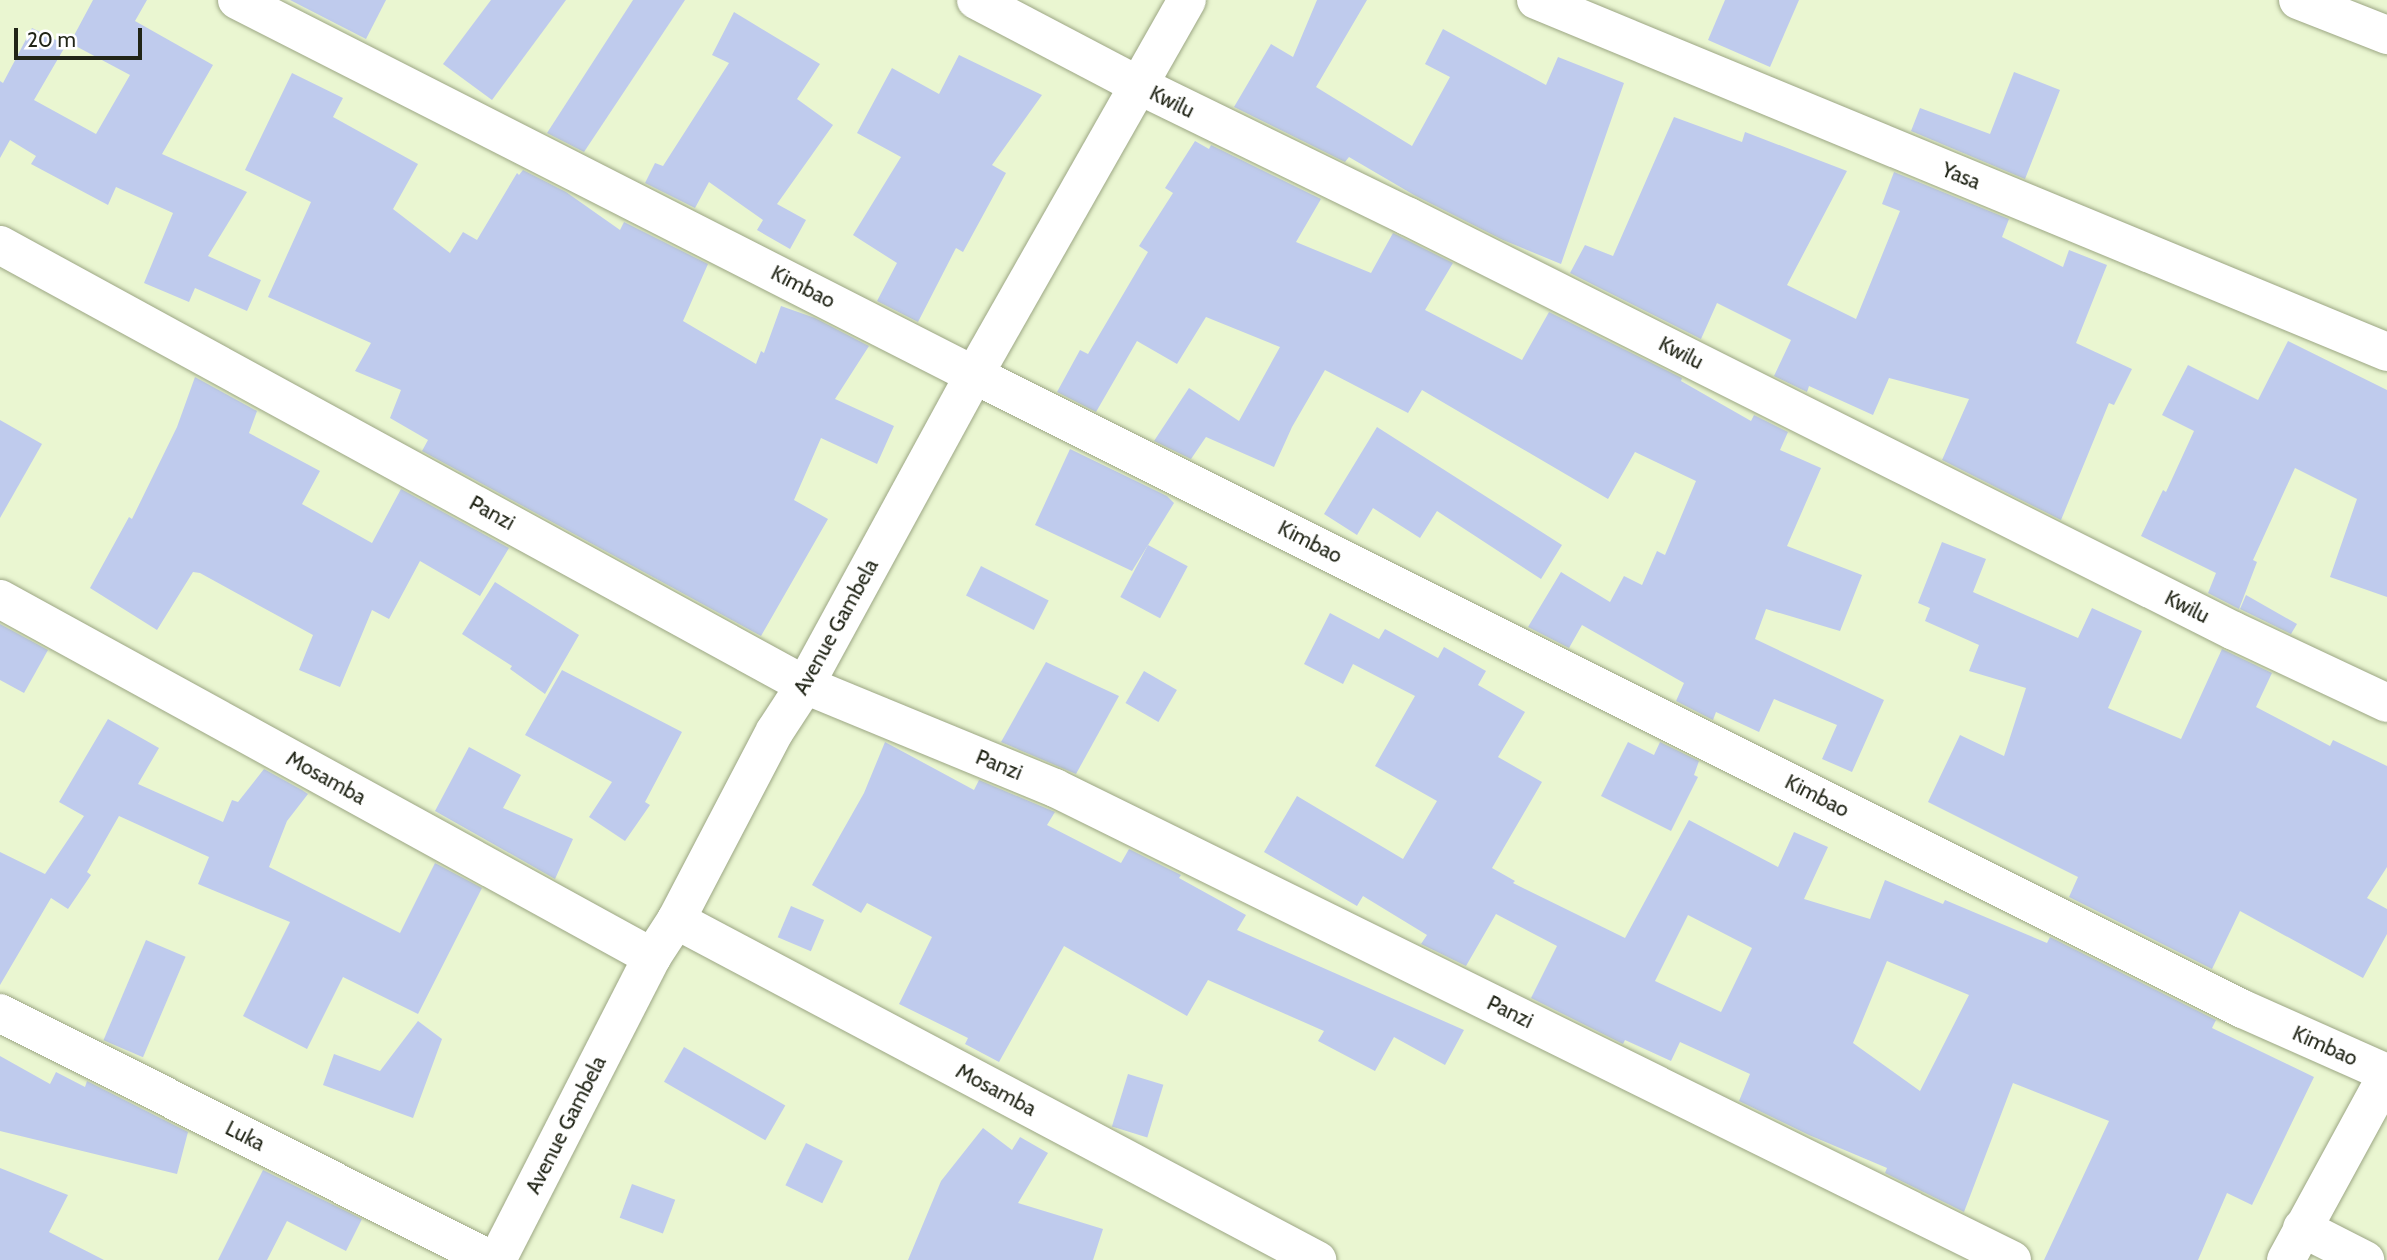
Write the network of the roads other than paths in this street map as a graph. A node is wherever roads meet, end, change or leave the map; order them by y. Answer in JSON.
{"nodes":[{"id":1,"x":237,"y":0,"type":"edge"},
{"id":2,"x":976,"y":0,"type":"edge"},
{"id":3,"x":1187,"y":0,"type":"edge"},
{"id":4,"x":1536,"y":0,"type":"edge"},
{"id":5,"x":2298,"y":0,"type":"edge"},
{"id":6,"x":2387,"y":35,"type":"edge"},
{"id":7,"x":1136,"y":84,"type":"junction"},
{"id":8,"x":0,"y":245,"type":"edge"},
{"id":9,"x":2387,"y":352,"type":"edge"},
{"id":10,"x":974,"y":375,"type":"junction"},
{"id":11,"x":0,"y":599,"type":"edge"},
{"id":12,"x":805,"y":685,"type":"junction"},
{"id":13,"x":2387,"y":703,"type":"edge"},
{"id":14,"x":676,"y":920,"type":"junction"},
{"id":15,"x":652,"y":957,"type":"junction"},
{"id":16,"x":0,"y":1013,"type":"edge"},
{"id":17,"x":2387,"y":1074,"type":"edge"},
{"id":18,"x":2294,"y":1244,"type":"edge"},
{"id":19,"x":491,"y":1260,"type":"edge"},
{"id":20,"x":497,"y":1260,"type":"edge"},
{"id":21,"x":1317,"y":1260,"type":"edge"},
{"id":22,"x":2012,"y":1260,"type":"edge"},
{"id":23,"x":2365,"y":1260,"type":"edge"}],
"edges":[{"from":1,"to":10,"type":"street","name":"Kimbao"},
{"from":2,"to":7,"type":"street","name":"Kwilu"},
{"from":3,"to":7,"type":"street","name":"Avenue Gambela"},
{"from":4,"to":9,"type":"street","name":"Yasa"},
{"from":5,"to":6,"type":"street"},
{"from":7,"to":10,"type":"street","name":"Avenue Gambela"},
{"from":7,"to":13,"type":"street","name":"Kwilu"},
{"from":8,"to":12,"type":"street","name":"Panzi"},
{"from":10,"to":12,"type":"street","name":"Avenue Gambela"},
{"from":10,"to":17,"type":"street","name":"Kimbao"},
{"from":11,"to":15,"type":"street","name":"Mosamba"},
{"from":12,"to":14,"type":"street","name":"Avenue Gambela"},
{"from":12,"to":22,"type":"street","name":"Panzi"},
{"from":14,"to":15,"type":"street","name":"Avenue Gambela"},
{"from":14,"to":21,"type":"street","name":"Mosamba"},
{"from":15,"to":20,"type":"street","name":"Avenue Gambela"},
{"from":16,"to":19,"type":"street","name":"Luka"},
{"from":17,"to":18,"type":"street"},
{"from":18,"to":23,"type":"street"}]}
